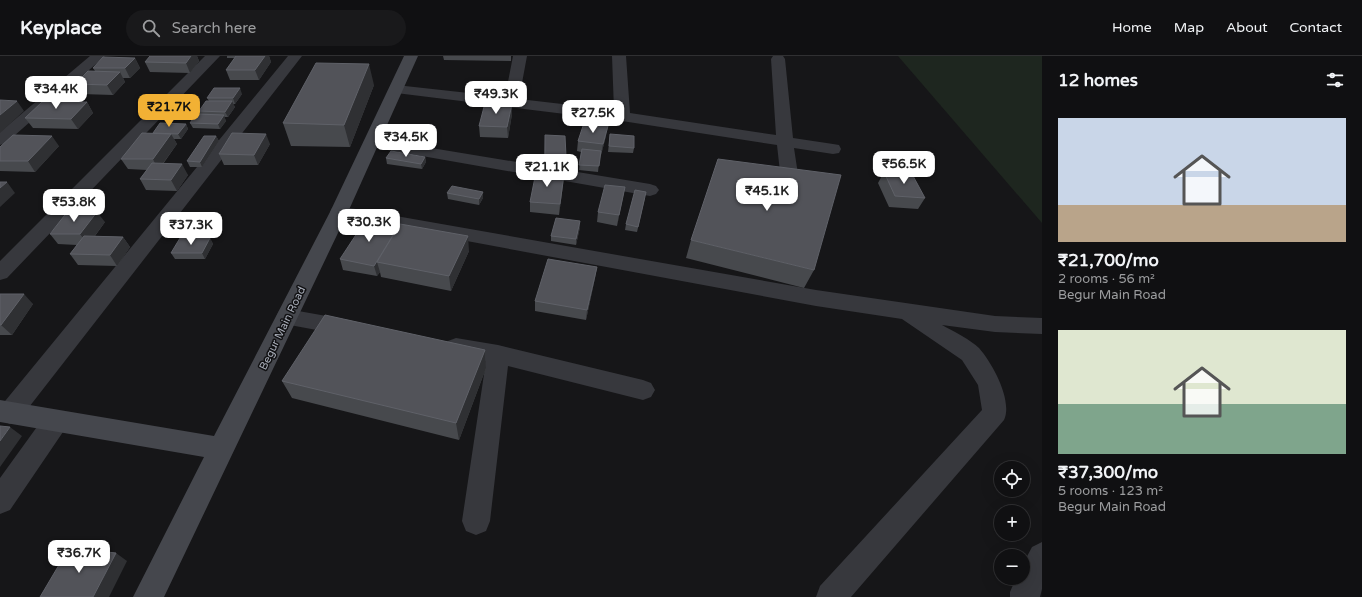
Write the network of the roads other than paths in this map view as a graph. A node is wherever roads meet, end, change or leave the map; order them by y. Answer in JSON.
{"nodes":[{"id":1,"x":98,"y":56,"type":"edge"},
{"id":2,"x":213,"y":56,"type":"edge"},
{"id":3,"x":295,"y":56,"type":"edge"},
{"id":4,"x":411,"y":56,"type":"edge"},
{"id":5,"x":520,"y":56,"type":"edge"},
{"id":6,"x":619,"y":56,"type":"edge"},
{"id":7,"x":778,"y":59,"type":"dead end"},
{"id":8,"x":396,"y":89,"type":"junction"},
{"id":9,"x":511,"y":103,"type":"junction"},
{"id":10,"x":622,"y":116,"type":"junction"},
{"id":11,"x":0,"y":140,"type":"edge"},
{"id":12,"x":785,"y":141,"type":"junction"},
{"id":13,"x":371,"y":143,"type":"junction"},
{"id":14,"x":833,"y":148,"type":"dead end"},
{"id":15,"x":790,"y":181,"type":"edge"},
{"id":16,"x":650,"y":190,"type":"dead end"},
{"id":17,"x":339,"y":212,"type":"junction"},
{"id":18,"x":0,"y":273,"type":"edge"},
{"id":19,"x":907,"y":312,"type":"junction"},
{"id":20,"x":287,"y":317,"type":"junction"},
{"id":21,"x":1042,"y":326,"type":"edge"},
{"id":22,"x":365,"y":331,"type":"edge"},
{"id":23,"x":436,"y":343,"type":"edge"},
{"id":24,"x":498,"y":354,"type":"junction"},
{"id":25,"x":643,"y":390,"type":"dead end"},
{"id":26,"x":5,"y":412,"type":"edge"},
{"id":27,"x":56,"y":421,"type":"junction"},
{"id":28,"x":222,"y":449,"type":"junction"},
{"id":29,"x":0,"y":501,"type":"edge"},
{"id":30,"x":476,"y":521,"type":"dead end"},
{"id":31,"x":1042,"y":557,"type":"edge"},
{"id":32,"x":148,"y":597,"type":"edge"},
{"id":33,"x":831,"y":597,"type":"edge"},
{"id":34,"x":1025,"y":597,"type":"edge"}],
"edges":[{"from":1,"to":11,"type":"street"},
{"from":2,"to":18,"type":"street"},
{"from":3,"to":26,"type":"street"},
{"from":4,"to":8,"type":"street","name":"Begur Main Road"},
{"from":5,"to":9,"type":"street"},
{"from":6,"to":10,"type":"street"},
{"from":7,"to":12,"type":"street"},
{"from":8,"to":9,"type":"street"},
{"from":8,"to":13,"type":"street","name":"Begur Main Road"},
{"from":9,"to":10,"type":"street"},
{"from":10,"to":12,"type":"street"},
{"from":12,"to":14,"type":"street"},
{"from":12,"to":15,"type":"street"},
{"from":13,"to":16,"type":"street"},
{"from":13,"to":17,"type":"street","name":"Begur Main Road"},
{"from":17,"to":19,"type":"street"},
{"from":17,"to":20,"type":"street","name":"Begur Main Road"},
{"from":19,"to":21,"type":"street"},
{"from":19,"to":33,"type":"street"},
{"from":20,"to":22,"type":"street"},
{"from":20,"to":28,"type":"street","name":"Begur Main Road"},
{"from":23,"to":24,"type":"street"},
{"from":24,"to":25,"type":"street"},
{"from":24,"to":30,"type":"street"},
{"from":26,"to":27,"type":"street"},
{"from":27,"to":28,"type":"street"},
{"from":27,"to":29,"type":"street"},
{"from":28,"to":32,"type":"street","name":"Begur Main Road"},
{"from":31,"to":34,"type":"street"}]}
